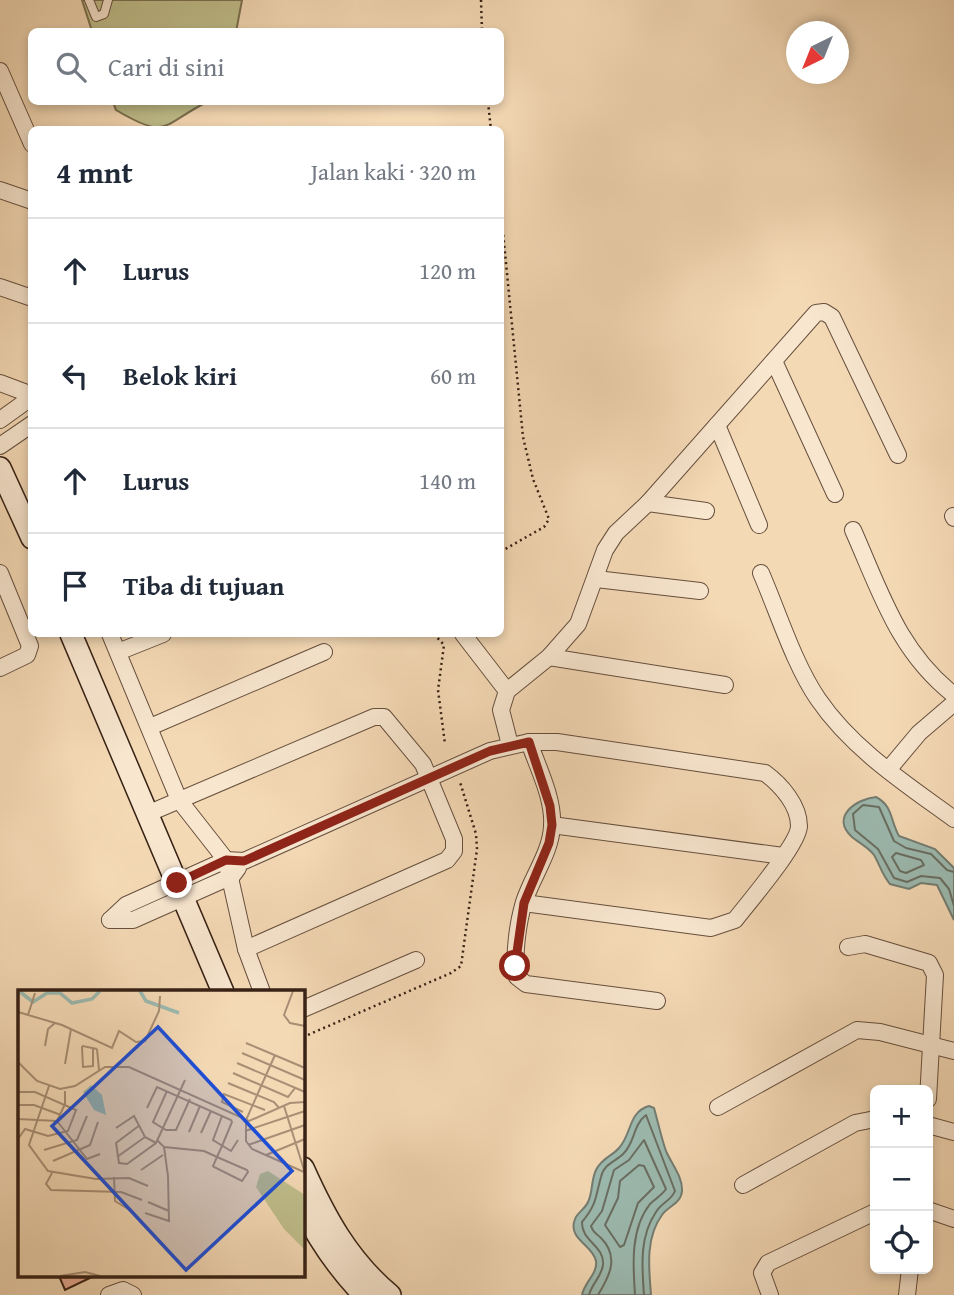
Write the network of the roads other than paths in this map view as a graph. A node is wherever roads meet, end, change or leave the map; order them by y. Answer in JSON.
{"nodes":[{"id":1,"x":89,"y":0,"type":"edge"},
{"id":2,"x":108,"y":0,"type":"edge"},
{"id":3,"x":0,"y":71,"type":"edge"},
{"id":4,"x":28,"y":135,"type":"edge"},
{"id":5,"x":0,"y":190,"type":"edge"},
{"id":6,"x":28,"y":200,"type":"edge"},
{"id":7,"x":0,"y":287,"type":"edge"},
{"id":8,"x":28,"y":297,"type":"edge"},
{"id":9,"x":774,"y":361,"type":"junction"},
{"id":10,"x":0,"y":383,"type":"edge"},
{"id":11,"x":28,"y":394,"type":"edge"},
{"id":12,"x":28,"y":399,"type":"edge"},
{"id":13,"x":0,"y":420,"type":"edge"},
{"id":14,"x":717,"y":425,"type":"junction"},
{"id":15,"x":28,"y":427,"type":"edge"},
{"id":16,"x":0,"y":446,"type":"edge"},
{"id":17,"x":898,"y":455,"type":"dead end"},
{"id":18,"x":0,"y":468,"type":"edge"},
{"id":19,"x":835,"y":494,"type":"dead end"},
{"id":20,"x":648,"y":503,"type":"junction"},
{"id":21,"x":706,"y":511,"type":"dead end"},
{"id":22,"x":759,"y":525,"type":"dead end"},
{"id":23,"x":28,"y":529,"type":"edge"},
{"id":24,"x":853,"y":530,"type":"dead end"},
{"id":25,"x":0,"y":573,"type":"edge"},
{"id":26,"x":761,"y":573,"type":"dead end"},
{"id":27,"x":596,"y":579,"type":"junction"},
{"id":28,"x":700,"y":591,"type":"dead end"},
{"id":29,"x":72,"y":637,"type":"edge"},
{"id":30,"x":111,"y":637,"type":"edge"},
{"id":31,"x":156,"y":637,"type":"edge"},
{"id":32,"x":465,"y":637,"type":"edge"},
{"id":33,"x":118,"y":652,"type":"junction"},
{"id":34,"x":324,"y":652,"type":"dead end"},
{"id":35,"x":549,"y":657,"type":"junction"},
{"id":36,"x":0,"y":668,"type":"edge"},
{"id":37,"x":725,"y":685,"type":"dead end"},
{"id":38,"x":507,"y":691,"type":"junction"},
{"id":39,"x":954,"y":695,"type":"edge"},
{"id":40,"x":954,"y":703,"type":"edge"},
{"id":41,"x":149,"y":727,"type":"junction"},
{"id":42,"x":529,"y":742,"type":"junction"},
{"id":43,"x":510,"y":746,"type":"junction"},
{"id":44,"x":888,"y":771,"type":"junction"},
{"id":45,"x":429,"y":779,"type":"junction"},
{"id":46,"x":180,"y":800,"type":"junction"},
{"id":47,"x":147,"y":814,"type":"junction"},
{"id":48,"x":954,"y":819,"type":"edge"},
{"id":49,"x":552,"y":825,"type":"junction"},
{"id":50,"x":783,"y":856,"type":"junction"},
{"id":51,"x":229,"y":868,"type":"junction"},
{"id":52,"x":180,"y":890,"type":"junction"},
{"id":53,"x":524,"y":903,"type":"junction"},
{"id":54,"x":848,"y":947,"type":"dead end"},
{"id":55,"x":246,"y":948,"type":"junction"},
{"id":56,"x":416,"y":960,"type":"dead end"},
{"id":57,"x":222,"y":990,"type":"edge"},
{"id":58,"x":261,"y":990,"type":"edge"},
{"id":59,"x":657,"y":1001,"type":"dead end"},
{"id":60,"x":304,"y":1009,"type":"edge"},
{"id":61,"x":933,"y":1045,"type":"junction"},
{"id":62,"x":954,"y":1051,"type":"edge"},
{"id":63,"x":929,"y":1085,"type":"edge"},
{"id":64,"x":718,"y":1107,"type":"dead end"},
{"id":65,"x":870,"y":1120,"type":"edge"},
{"id":66,"x":933,"y":1126,"type":"edge"},
{"id":67,"x":954,"y":1132,"type":"edge"},
{"id":68,"x":304,"y":1170,"type":"edge"},
{"id":69,"x":743,"y":1185,"type":"dead end"},
{"id":70,"x":304,"y":1210,"type":"edge"},
{"id":71,"x":931,"y":1211,"type":"edge"},
{"id":72,"x":870,"y":1214,"type":"edge"},
{"id":73,"x":954,"y":1219,"type":"edge"},
{"id":74,"x":909,"y":1274,"type":"edge"},
{"id":75,"x":109,"y":1295,"type":"edge"},
{"id":76,"x":133,"y":1295,"type":"edge"},
{"id":77,"x":364,"y":1295,"type":"edge"},
{"id":78,"x":390,"y":1295,"type":"edge"},
{"id":79,"x":770,"y":1295,"type":"edge"},
{"id":80,"x":907,"y":1295,"type":"edge"}],
"edges":[{"from":1,"to":2,"type":"lane"},
{"from":3,"to":4,"type":"street"},
{"from":5,"to":6,"type":"street"},
{"from":7,"to":8,"type":"street"},
{"from":9,"to":14,"type":"street"},
{"from":9,"to":17,"type":"street"},
{"from":9,"to":19,"type":"street"},
{"from":10,"to":11,"type":"street"},
{"from":12,"to":13,"type":"street"},
{"from":14,"to":20,"type":"street"},
{"from":14,"to":22,"type":"street"},
{"from":15,"to":16,"type":"street"},
{"from":18,"to":23,"type":"street"},
{"from":20,"to":21,"type":"street"},
{"from":20,"to":27,"type":"street"},
{"from":24,"to":39,"type":"street"},
{"from":25,"to":36,"type":"street"},
{"from":26,"to":44,"type":"street"},
{"from":27,"to":28,"type":"street"},
{"from":27,"to":35,"type":"street"},
{"from":29,"to":47,"type":"street"},
{"from":30,"to":33,"type":"street"},
{"from":31,"to":33,"type":"street"},
{"from":32,"to":38,"type":"street"},
{"from":33,"to":41,"type":"street"},
{"from":34,"to":41,"type":"street"},
{"from":35,"to":37,"type":"street"},
{"from":35,"to":38,"type":"street"},
{"from":38,"to":43,"type":"street"},
{"from":40,"to":44,"type":"street"},
{"from":41,"to":46,"type":"street"},
{"from":42,"to":43,"type":"street"},
{"from":42,"to":49,"type":"street"},
{"from":42,"to":50,"type":"street"},
{"from":43,"to":45,"type":"street"},
{"from":44,"to":48,"type":"street"},
{"from":45,"to":46,"type":"street"},
{"from":45,"to":51,"type":"street"},
{"from":45,"to":55,"type":"street"},
{"from":46,"to":47,"type":"street"},
{"from":46,"to":51,"type":"street"},
{"from":47,"to":52,"type":"street"},
{"from":49,"to":50,"type":"street"},
{"from":49,"to":53,"type":"street"},
{"from":50,"to":53,"type":"street"},
{"from":51,"to":52,"type":"street"},
{"from":51,"to":55,"type":"street"},
{"from":52,"to":57,"type":"street"},
{"from":53,"to":59,"type":"street"},
{"from":54,"to":61,"type":"street"},
{"from":55,"to":58,"type":"street"},
{"from":56,"to":60,"type":"street"},
{"from":61,"to":62,"type":"street"},
{"from":61,"to":63,"type":"street"},
{"from":61,"to":64,"type":"street"},
{"from":65,"to":69,"type":"street"},
{"from":66,"to":67,"type":"street"},
{"from":68,"to":78,"type":"street"},
{"from":70,"to":77,"type":"street"},
{"from":71,"to":73,"type":"street"},
{"from":72,"to":79,"type":"street"},
{"from":74,"to":80,"type":"street"},
{"from":75,"to":76,"type":"street"}]}
